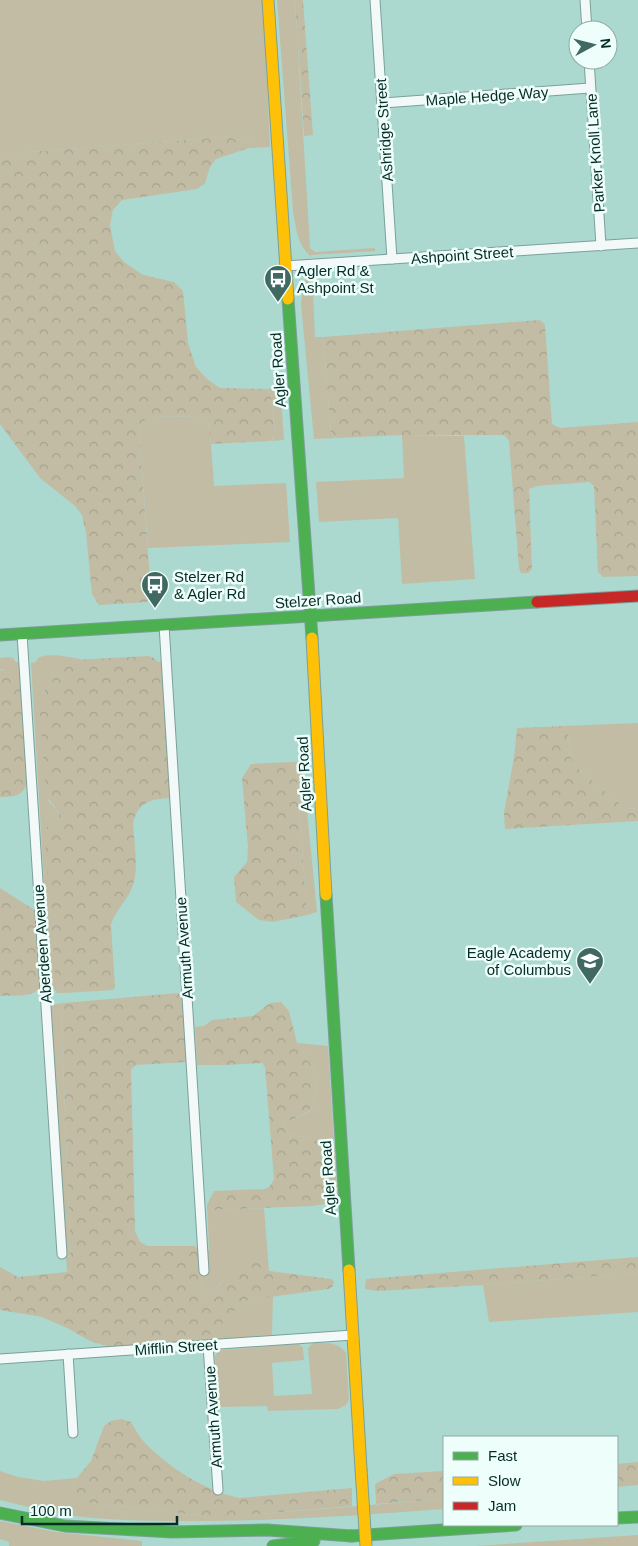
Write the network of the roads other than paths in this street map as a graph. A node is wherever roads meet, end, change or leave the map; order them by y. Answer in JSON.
{"nodes":[{"id":1,"x":268,"y":0,"type":"edge"},
{"id":2,"x":375,"y":0,"type":"edge"},
{"id":3,"x":585,"y":0,"type":"edge"},
{"id":4,"x":586,"y":20,"type":"edge"},
{"id":5,"x":589,"y":70,"type":"edge"},
{"id":6,"x":590,"y":88,"type":"junction"},
{"id":7,"x":383,"y":103,"type":"junction"},
{"id":8,"x":638,"y":243,"type":"edge"},
{"id":9,"x":601,"y":246,"type":"junction"},
{"id":10,"x":392,"y":259,"type":"junction"},
{"id":11,"x":285,"y":266,"type":"junction"},
{"id":12,"x":638,"y":596,"type":"edge"},
{"id":13,"x":311,"y":616,"type":"junction"},
{"id":14,"x":164,"y":625,"type":"junction"},
{"id":15,"x":22,"y":634,"type":"junction"},
{"id":16,"x":0,"y":635,"type":"edge"},
{"id":17,"x":62,"y":1254,"type":"dead end"},
{"id":18,"x":204,"y":1271,"type":"dead end"},
{"id":19,"x":353,"y":1336,"type":"junction"},
{"id":20,"x":208,"y":1345,"type":"junction"},
{"id":21,"x":68,"y":1354,"type":"junction"},
{"id":22,"x":0,"y":1359,"type":"edge"},
{"id":23,"x":73,"y":1433,"type":"dead end"},
{"id":24,"x":218,"y":1490,"type":"dead end"},
{"id":25,"x":0,"y":1513,"type":"edge"},
{"id":26,"x":638,"y":1517,"type":"edge"},
{"id":27,"x":618,"y":1518,"type":"edge"},
{"id":28,"x":501,"y":1526,"type":"edge"},
{"id":29,"x":352,"y":1536,"type":"junction"},
{"id":30,"x":273,"y":1546,"type":"edge"},
{"id":31,"x":366,"y":1546,"type":"edge"}],
"edges":[{"from":1,"to":11,"type":"main road","name":"Agler Road"},
{"from":2,"to":7,"type":"street","name":"Ashridge Street"},
{"from":3,"to":4,"type":"street"},
{"from":5,"to":6,"type":"street","name":"Parker Knoll Lane"},
{"from":6,"to":7,"type":"street","name":"Maple Hedge Way"},
{"from":6,"to":9,"type":"street","name":"Parker Knoll Lane"},
{"from":7,"to":10,"type":"street","name":"Ashridge Street"},
{"from":8,"to":9,"type":"street","name":"Ashpoint Street"},
{"from":9,"to":10,"type":"street","name":"Ashpoint Street"},
{"from":10,"to":11,"type":"street","name":"Ashpoint Street"},
{"from":11,"to":13,"type":"main road","name":"Agler Road"},
{"from":12,"to":13,"type":"main road","name":"Stelzer Road"},
{"from":13,"to":14,"type":"main road","name":"Stelzer Road"},
{"from":13,"to":19,"type":"main road","name":"Agler Road"},
{"from":14,"to":15,"type":"main road","name":"Stelzer Road"},
{"from":14,"to":18,"type":"street","name":"Armuth Avenue"},
{"from":15,"to":16,"type":"main road","name":"Stelzer Road"},
{"from":15,"to":17,"type":"street","name":"Aberdeen Avenue"},
{"from":19,"to":20,"type":"street","name":"Mifflin Street"},
{"from":19,"to":31,"type":"main road","name":"Agler Road","bridge":true},
{"from":20,"to":21,"type":"street","name":"Mifflin Street"},
{"from":20,"to":24,"type":"street","name":"Armuth Avenue"},
{"from":21,"to":22,"type":"street","name":"Mifflin Street"},
{"from":21,"to":23,"type":"street"},
{"from":25,"to":29,"type":"main road"},
{"from":26,"to":27,"type":"main road"},
{"from":28,"to":29,"type":"main road"},
{"from":29,"to":30,"type":"main road"}]}
